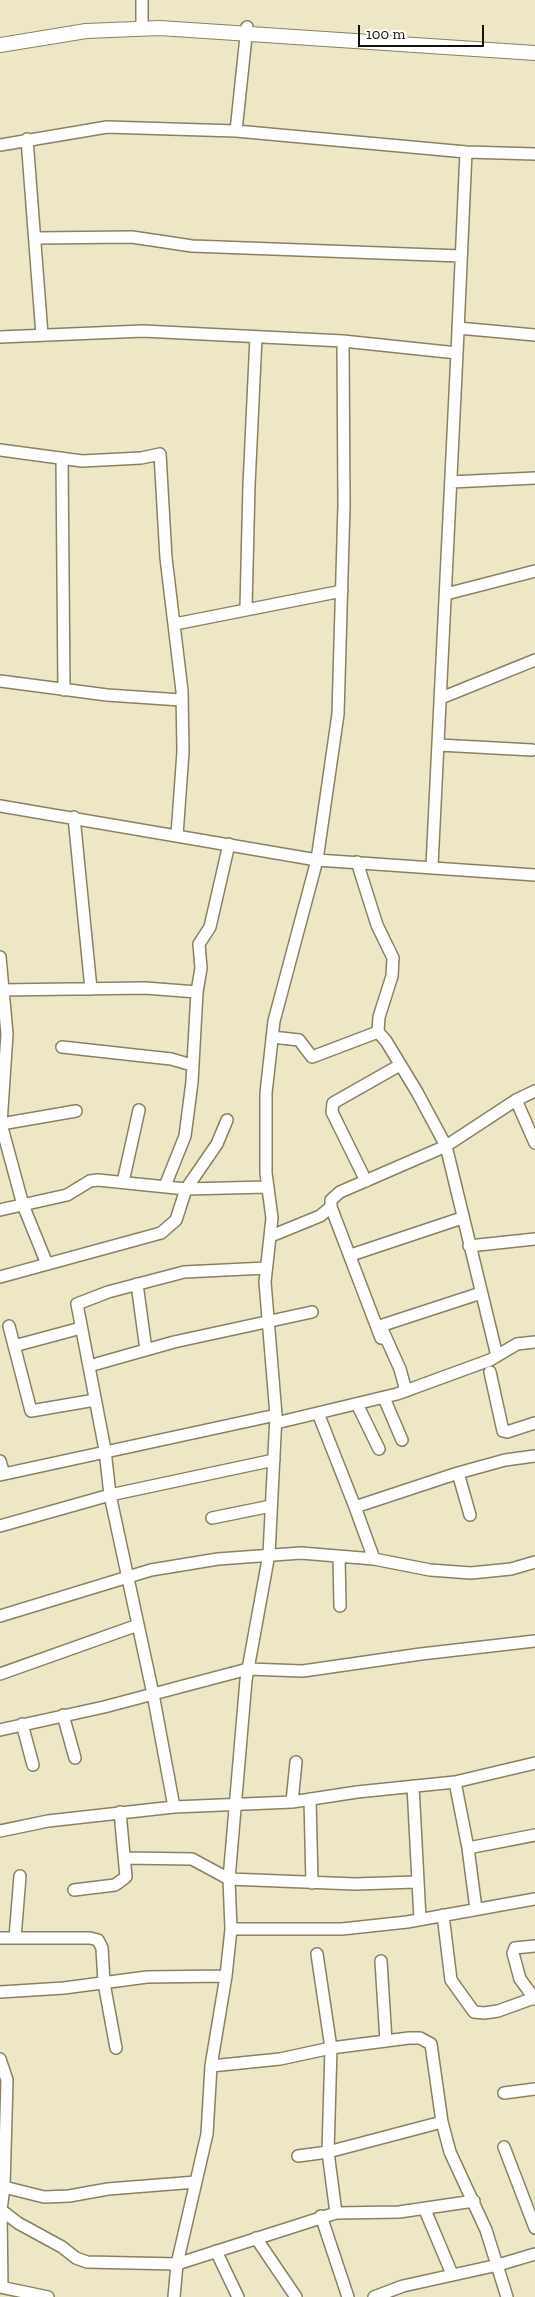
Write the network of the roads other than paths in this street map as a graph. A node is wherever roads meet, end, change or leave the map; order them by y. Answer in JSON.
{"nodes":[{"id":1,"x":142,"y":0,"type":"edge"},
{"id":2,"x":142,"y":26,"type":"junction"},
{"id":3,"x":247,"y":31,"type":"junction"},
{"id":4,"x":0,"y":38,"type":"edge"},
{"id":5,"x":0,"y":45,"type":"edge"},
{"id":6,"x":535,"y":48,"type":"edge"},
{"id":7,"x":535,"y":53,"type":"edge"},
{"id":8,"x":236,"y":131,"type":"junction"},
{"id":9,"x":27,"y":139,"type":"junction"},
{"id":10,"x":0,"y":145,"type":"edge"},
{"id":11,"x":466,"y":152,"type":"junction"},
{"id":12,"x":535,"y":154,"type":"edge"},
{"id":13,"x":35,"y":238,"type":"junction"},
{"id":14,"x":461,"y":256,"type":"junction"},
{"id":15,"x":458,"y":328,"type":"junction"},
{"id":16,"x":42,"y":335,"type":"junction"},
{"id":17,"x":535,"y":335,"type":"edge"},
{"id":18,"x":0,"y":337,"type":"edge"},
{"id":19,"x":256,"y":337,"type":"junction"},
{"id":20,"x":343,"y":342,"type":"junction"},
{"id":21,"x":457,"y":353,"type":"junction"},
{"id":22,"x":0,"y":450,"type":"edge"},
{"id":23,"x":62,"y":458,"type":"junction"},
{"id":24,"x":535,"y":478,"type":"edge"},
{"id":25,"x":451,"y":482,"type":"junction"},
{"id":26,"x":535,"y":571,"type":"edge"},
{"id":27,"x":342,"y":590,"type":"junction"},
{"id":28,"x":446,"y":594,"type":"junction"},
{"id":29,"x":246,"y":608,"type":"junction"},
{"id":30,"x":175,"y":624,"type":"junction"},
{"id":31,"x":535,"y":660,"type":"edge"},
{"id":32,"x":0,"y":681,"type":"edge"},
{"id":33,"x":64,"y":690,"type":"junction"},
{"id":34,"x":441,"y":698,"type":"junction"},
{"id":35,"x":182,"y":700,"type":"junction"},
{"id":36,"x":439,"y":745,"type":"junction"},
{"id":37,"x":532,"y":750,"type":"dead end"},
{"id":38,"x":0,"y":806,"type":"edge"},
{"id":39,"x":74,"y":817,"type":"junction"},
{"id":40,"x":177,"y":835,"type":"junction"},
{"id":41,"x":229,"y":844,"type":"junction"},
{"id":42,"x":317,"y":860,"type":"junction"},
{"id":43,"x":357,"y":862,"type":"junction"},
{"id":44,"x":432,"y":866,"type":"junction"},
{"id":45,"x":535,"y":875,"type":"edge"},
{"id":46,"x":0,"y":957,"type":"edge"},
{"id":47,"x":91,"y":989,"type":"junction"},
{"id":48,"x":2,"y":990,"type":"edge"},
{"id":49,"x":197,"y":992,"type":"junction"},
{"id":50,"x":378,"y":1032,"type":"junction"},
{"id":51,"x":272,"y":1037,"type":"junction"},
{"id":52,"x":62,"y":1047,"type":"dead end"},
{"id":53,"x":192,"y":1065,"type":"junction"},
{"id":54,"x":400,"y":1065,"type":"junction"},
{"id":55,"x":535,"y":1091,"type":"edge"},
{"id":56,"x":516,"y":1100,"type":"junction"},
{"id":57,"x":139,"y":1110,"type":"dead end"},
{"id":58,"x":76,"y":1111,"type":"dead end"},
{"id":59,"x":227,"y":1120,"type":"dead end"},
{"id":60,"x":1,"y":1124,"type":"edge"},
{"id":61,"x":535,"y":1143,"type":"edge"},
{"id":62,"x":446,"y":1146,"type":"junction"},
{"id":63,"x":366,"y":1180,"type":"junction"},
{"id":64,"x":123,"y":1182,"type":"junction"},
{"id":65,"x":165,"y":1186,"type":"junction"},
{"id":66,"x":267,"y":1187,"type":"junction"},
{"id":67,"x":186,"y":1189,"type":"junction"},
{"id":68,"x":23,"y":1205,"type":"junction"},
{"id":69,"x":331,"y":1207,"type":"junction"},
{"id":70,"x":0,"y":1210,"type":"edge"},
{"id":71,"x":462,"y":1218,"type":"junction"},
{"id":72,"x":271,"y":1236,"type":"junction"},
{"id":73,"x":535,"y":1239,"type":"edge"},
{"id":74,"x":469,"y":1246,"type":"junction"},
{"id":75,"x":351,"y":1255,"type":"junction"},
{"id":76,"x":47,"y":1264,"type":"junction"},
{"id":77,"x":266,"y":1268,"type":"junction"},
{"id":78,"x":0,"y":1277,"type":"edge"},
{"id":79,"x":137,"y":1284,"type":"junction"},
{"id":80,"x":481,"y":1292,"type":"junction"},
{"id":81,"x":312,"y":1312,"type":"dead end"},
{"id":82,"x":268,"y":1322,"type":"junction"},
{"id":83,"x":9,"y":1326,"type":"dead end"},
{"id":84,"x":81,"y":1328,"type":"junction"},
{"id":85,"x":381,"y":1338,"type":"dead end"},
{"id":86,"x":535,"y":1342,"type":"edge"},
{"id":87,"x":14,"y":1346,"type":"junction"},
{"id":88,"x":146,"y":1350,"type":"junction"},
{"id":89,"x":497,"y":1356,"type":"junction"},
{"id":90,"x":88,"y":1366,"type":"junction"},
{"id":91,"x":490,"y":1372,"type":"dead end"},
{"id":92,"x":406,"y":1391,"type":"junction"},
{"id":93,"x":384,"y":1398,"type":"junction"},
{"id":94,"x":95,"y":1400,"type":"junction"},
{"id":95,"x":357,"y":1404,"type":"junction"},
{"id":96,"x":318,"y":1413,"type":"junction"},
{"id":97,"x":276,"y":1419,"type":"junction"},
{"id":98,"x":535,"y":1423,"type":"edge"},
{"id":99,"x":402,"y":1440,"type":"dead end"},
{"id":100,"x":379,"y":1449,"type":"dead end"},
{"id":101,"x":105,"y":1450,"type":"junction"},
{"id":102,"x":535,"y":1456,"type":"edge"},
{"id":103,"x":274,"y":1460,"type":"junction"},
{"id":104,"x":0,"y":1462,"type":"edge"},
{"id":105,"x":458,"y":1473,"type":"junction"},
{"id":106,"x":2,"y":1474,"type":"edge"},
{"id":107,"x":110,"y":1495,"type":"junction"},
{"id":108,"x":271,"y":1506,"type":"junction"},
{"id":109,"x":355,"y":1507,"type":"junction"},
{"id":110,"x":470,"y":1515,"type":"dead end"},
{"id":111,"x":212,"y":1518,"type":"dead end"},
{"id":112,"x":0,"y":1526,"type":"edge"},
{"id":113,"x":269,"y":1554,"type":"junction"},
{"id":114,"x":339,"y":1556,"type":"junction"},
{"id":115,"x":374,"y":1559,"type":"junction"},
{"id":116,"x":535,"y":1562,"type":"edge"},
{"id":117,"x":128,"y":1577,"type":"junction"},
{"id":118,"x":340,"y":1606,"type":"dead end"},
{"id":119,"x":0,"y":1616,"type":"edge"},
{"id":120,"x":138,"y":1625,"type":"junction"},
{"id":121,"x":535,"y":1641,"type":"edge"},
{"id":122,"x":248,"y":1669,"type":"junction"},
{"id":123,"x":0,"y":1674,"type":"edge"},
{"id":124,"x":153,"y":1694,"type":"junction"},
{"id":125,"x":63,"y":1714,"type":"junction"},
{"id":126,"x":22,"y":1724,"type":"junction"},
{"id":127,"x":0,"y":1730,"type":"edge"},
{"id":128,"x":75,"y":1758,"type":"dead end"},
{"id":129,"x":296,"y":1762,"type":"dead end"},
{"id":130,"x":535,"y":1763,"type":"edge"},
{"id":131,"x":33,"y":1765,"type":"dead end"},
{"id":132,"x":456,"y":1782,"type":"junction"},
{"id":133,"x":413,"y":1786,"type":"junction"},
{"id":134,"x":310,"y":1799,"type":"junction"},
{"id":135,"x":292,"y":1802,"type":"junction"},
{"id":136,"x":234,"y":1803,"type":"junction"},
{"id":137,"x":174,"y":1807,"type":"junction"},
{"id":138,"x":120,"y":1812,"type":"junction"},
{"id":139,"x":0,"y":1831,"type":"edge"},
{"id":140,"x":535,"y":1836,"type":"edge"},
{"id":141,"x":468,"y":1848,"type":"junction"},
{"id":142,"x":125,"y":1858,"type":"junction"},
{"id":143,"x":20,"y":1876,"type":"dead end"},
{"id":144,"x":229,"y":1879,"type":"junction"},
{"id":145,"x":416,"y":1882,"type":"junction"},
{"id":146,"x":312,"y":1883,"type":"junction"},
{"id":147,"x":74,"y":1890,"type":"dead end"},
{"id":148,"x":535,"y":1899,"type":"edge"},
{"id":149,"x":476,"y":1909,"type":"junction"},
{"id":150,"x":443,"y":1915,"type":"junction"},
{"id":151,"x":420,"y":1919,"type":"junction"},
{"id":152,"x":231,"y":1929,"type":"junction"},
{"id":153,"x":0,"y":1938,"type":"edge"},
{"id":154,"x":15,"y":1938,"type":"junction"},
{"id":155,"x":535,"y":1946,"type":"edge"},
{"id":156,"x":317,"y":1954,"type":"dead end"},
{"id":157,"x":381,"y":1961,"type":"dead end"},
{"id":158,"x":226,"y":1976,"type":"junction"},
{"id":159,"x":104,"y":1983,"type":"junction"},
{"id":160,"x":0,"y":1992,"type":"edge"},
{"id":161,"x":534,"y":1999,"type":"edge"},
{"id":162,"x":386,"y":2041,"type":"junction"},
{"id":163,"x":116,"y":2048,"type":"dead end"},
{"id":164,"x":331,"y":2048,"type":"junction"},
{"id":165,"x":0,"y":2059,"type":"edge"},
{"id":166,"x":211,"y":2066,"type":"junction"},
{"id":167,"x":535,"y":2089,"type":"edge"},
{"id":168,"x":504,"y":2093,"type":"dead end"},
{"id":169,"x":442,"y":2122,"type":"junction"},
{"id":170,"x":504,"y":2147,"type":"dead end"},
{"id":171,"x":328,"y":2152,"type":"junction"},
{"id":172,"x":298,"y":2156,"type":"dead end"},
{"id":173,"x":196,"y":2182,"type":"junction"},
{"id":174,"x":4,"y":2187,"type":"junction"},
{"id":175,"x":474,"y":2201,"type":"junction"},
{"id":176,"x":1,"y":2209,"type":"edge"},
{"id":177,"x":425,"y":2210,"type":"junction"},
{"id":178,"x":336,"y":2213,"type":"junction"},
{"id":179,"x":321,"y":2216,"type":"junction"},
{"id":180,"x":535,"y":2228,"type":"edge"},
{"id":181,"x":256,"y":2238,"type":"junction"},
{"id":182,"x":216,"y":2251,"type":"junction"},
{"id":183,"x":535,"y":2254,"type":"edge"},
{"id":184,"x":177,"y":2264,"type":"junction"},
{"id":185,"x":498,"y":2265,"type":"junction"},
{"id":186,"x":452,"y":2274,"type":"junction"},
{"id":187,"x":1,"y":2287,"type":"edge"},
{"id":188,"x":48,"y":2297,"type":"edge"},
{"id":189,"x":174,"y":2297,"type":"edge"},
{"id":190,"x":238,"y":2297,"type":"edge"},
{"id":191,"x":296,"y":2297,"type":"edge"},
{"id":192,"x":348,"y":2297,"type":"edge"},
{"id":193,"x":374,"y":2297,"type":"edge"},
{"id":194,"x":507,"y":2297,"type":"edge"}],
"edges":[{"from":1,"to":2,"type":"street"},
{"from":2,"to":3,"type":"main road"},
{"from":2,"to":4,"type":"main road"},
{"from":2,"to":5,"type":"main road"},
{"from":3,"to":6,"type":"main road"},
{"from":3,"to":7,"type":"main road"},
{"from":3,"to":8,"type":"street"},
{"from":8,"to":9,"type":"street"},
{"from":8,"to":11,"type":"street"},
{"from":9,"to":10,"type":"street"},
{"from":9,"to":13,"type":"street"},
{"from":11,"to":12,"type":"street"},
{"from":11,"to":14,"type":"street"},
{"from":13,"to":14,"type":"street"},
{"from":13,"to":16,"type":"street"},
{"from":14,"to":15,"type":"street"},
{"from":15,"to":17,"type":"street"},
{"from":15,"to":21,"type":"street"},
{"from":16,"to":18,"type":"street"},
{"from":16,"to":19,"type":"street"},
{"from":19,"to":20,"type":"street"},
{"from":19,"to":29,"type":"street"},
{"from":20,"to":21,"type":"street"},
{"from":20,"to":27,"type":"street"},
{"from":21,"to":25,"type":"street"},
{"from":22,"to":23,"type":"street"},
{"from":23,"to":30,"type":"street"},
{"from":23,"to":33,"type":"street"},
{"from":24,"to":25,"type":"street"},
{"from":25,"to":28,"type":"street"},
{"from":26,"to":28,"type":"street"},
{"from":27,"to":29,"type":"street"},
{"from":27,"to":42,"type":"street"},
{"from":28,"to":34,"type":"street"},
{"from":29,"to":30,"type":"street"},
{"from":30,"to":35,"type":"street"},
{"from":31,"to":34,"type":"street"},
{"from":32,"to":33,"type":"street"},
{"from":33,"to":35,"type":"street"},
{"from":34,"to":36,"type":"street"},
{"from":35,"to":40,"type":"street"},
{"from":36,"to":37,"type":"street"},
{"from":36,"to":44,"type":"street"},
{"from":38,"to":39,"type":"street"},
{"from":39,"to":40,"type":"street"},
{"from":39,"to":47,"type":"street"},
{"from":40,"to":41,"type":"street"},
{"from":41,"to":42,"type":"street"},
{"from":41,"to":49,"type":"street"},
{"from":42,"to":43,"type":"street"},
{"from":42,"to":51,"type":"street"},
{"from":43,"to":44,"type":"street"},
{"from":43,"to":50,"type":"street"},
{"from":44,"to":45,"type":"street"},
{"from":46,"to":48,"type":"street"},
{"from":47,"to":48,"type":"street"},
{"from":47,"to":49,"type":"street"},
{"from":48,"to":60,"type":"street"},
{"from":49,"to":53,"type":"street"},
{"from":50,"to":51,"type":"street"},
{"from":50,"to":54,"type":"street"},
{"from":51,"to":66,"type":"street"},
{"from":52,"to":53,"type":"street"},
{"from":53,"to":65,"type":"street"},
{"from":54,"to":62,"type":"street"},
{"from":54,"to":63,"type":"street"},
{"from":55,"to":56,"type":"street"},
{"from":56,"to":61,"type":"street"},
{"from":56,"to":62,"type":"street"},
{"from":57,"to":64,"type":"street"},
{"from":58,"to":60,"type":"street"},
{"from":59,"to":67,"type":"street"},
{"from":60,"to":68,"type":"street"},
{"from":62,"to":63,"type":"street"},
{"from":62,"to":71,"type":"street"},
{"from":63,"to":69,"type":"street"},
{"from":64,"to":65,"type":"street"},
{"from":64,"to":68,"type":"street"},
{"from":65,"to":67,"type":"street"},
{"from":66,"to":67,"type":"street"},
{"from":66,"to":72,"type":"street"},
{"from":67,"to":76,"type":"street"},
{"from":68,"to":70,"type":"street"},
{"from":68,"to":76,"type":"street"},
{"from":69,"to":72,"type":"street"},
{"from":69,"to":75,"type":"street"},
{"from":71,"to":74,"type":"street"},
{"from":71,"to":75,"type":"street"},
{"from":72,"to":77,"type":"street"},
{"from":73,"to":74,"type":"street"},
{"from":74,"to":80,"type":"street"},
{"from":75,"to":85,"type":"street"},
{"from":76,"to":78,"type":"street"},
{"from":77,"to":79,"type":"street"},
{"from":77,"to":82,"type":"street"},
{"from":79,"to":84,"type":"street"},
{"from":79,"to":88,"type":"street"},
{"from":80,"to":89,"type":"street"},
{"from":80,"to":92,"type":"street"},
{"from":81,"to":82,"type":"street"},
{"from":82,"to":88,"type":"street"},
{"from":82,"to":97,"type":"street"},
{"from":83,"to":87,"type":"street"},
{"from":84,"to":87,"type":"street"},
{"from":84,"to":90,"type":"street"},
{"from":86,"to":89,"type":"street"},
{"from":87,"to":94,"type":"street"},
{"from":88,"to":90,"type":"street"},
{"from":89,"to":92,"type":"street"},
{"from":90,"to":94,"type":"street"},
{"from":91,"to":98,"type":"street"},
{"from":92,"to":93,"type":"street"},
{"from":93,"to":95,"type":"street"},
{"from":93,"to":99,"type":"street"},
{"from":94,"to":101,"type":"street"},
{"from":95,"to":96,"type":"street"},
{"from":95,"to":100,"type":"street"},
{"from":96,"to":97,"type":"street"},
{"from":96,"to":109,"type":"street"},
{"from":97,"to":101,"type":"street"},
{"from":97,"to":103,"type":"street"},
{"from":101,"to":106,"type":"street"},
{"from":101,"to":107,"type":"street"},
{"from":102,"to":105,"type":"street"},
{"from":103,"to":107,"type":"street"},
{"from":103,"to":108,"type":"street"},
{"from":104,"to":106,"type":"street"},
{"from":105,"to":109,"type":"street"},
{"from":105,"to":110,"type":"street"},
{"from":107,"to":112,"type":"street"},
{"from":107,"to":117,"type":"street"},
{"from":108,"to":111,"type":"street"},
{"from":108,"to":113,"type":"street"},
{"from":109,"to":115,"type":"street"},
{"from":113,"to":114,"type":"street"},
{"from":113,"to":117,"type":"street"},
{"from":113,"to":122,"type":"street"},
{"from":114,"to":115,"type":"street"},
{"from":114,"to":118,"type":"street"},
{"from":115,"to":116,"type":"street"},
{"from":117,"to":119,"type":"street"},
{"from":117,"to":120,"type":"street"},
{"from":120,"to":123,"type":"street"},
{"from":120,"to":124,"type":"street"},
{"from":121,"to":122,"type":"street"},
{"from":122,"to":124,"type":"street"},
{"from":122,"to":136,"type":"street"},
{"from":124,"to":125,"type":"street"},
{"from":124,"to":137,"type":"street"},
{"from":125,"to":126,"type":"street"},
{"from":125,"to":128,"type":"street"},
{"from":126,"to":127,"type":"street"},
{"from":126,"to":131,"type":"street"},
{"from":129,"to":135,"type":"street"},
{"from":130,"to":132,"type":"street"},
{"from":132,"to":133,"type":"street"},
{"from":132,"to":141,"type":"street"},
{"from":133,"to":134,"type":"street"},
{"from":133,"to":145,"type":"street"},
{"from":134,"to":135,"type":"street"},
{"from":134,"to":146,"type":"street"},
{"from":135,"to":136,"type":"street"},
{"from":136,"to":137,"type":"street"},
{"from":136,"to":144,"type":"street"},
{"from":137,"to":138,"type":"street"},
{"from":138,"to":139,"type":"street"},
{"from":138,"to":142,"type":"street"},
{"from":140,"to":141,"type":"street"},
{"from":141,"to":149,"type":"street"},
{"from":142,"to":144,"type":"street"},
{"from":142,"to":147,"type":"street"},
{"from":143,"to":154,"type":"street"},
{"from":144,"to":146,"type":"street"},
{"from":144,"to":152,"type":"street"},
{"from":145,"to":146,"type":"street"},
{"from":145,"to":151,"type":"street"},
{"from":148,"to":149,"type":"street"},
{"from":149,"to":150,"type":"street"},
{"from":150,"to":151,"type":"street"},
{"from":150,"to":161,"type":"street"},
{"from":151,"to":152,"type":"street"},
{"from":152,"to":158,"type":"street"},
{"from":153,"to":154,"type":"street"},
{"from":154,"to":159,"type":"street"},
{"from":155,"to":161,"type":"street"},
{"from":156,"to":164,"type":"street"},
{"from":157,"to":162,"type":"street"},
{"from":158,"to":159,"type":"street"},
{"from":158,"to":166,"type":"street"},
{"from":159,"to":160,"type":"street"},
{"from":159,"to":163,"type":"street"},
{"from":162,"to":164,"type":"street"},
{"from":162,"to":169,"type":"street"},
{"from":164,"to":166,"type":"street"},
{"from":164,"to":171,"type":"street"},
{"from":165,"to":174,"type":"street"},
{"from":166,"to":173,"type":"street"},
{"from":167,"to":168,"type":"street"},
{"from":169,"to":171,"type":"street"},
{"from":169,"to":175,"type":"street"},
{"from":170,"to":180,"type":"street"},
{"from":171,"to":172,"type":"street"},
{"from":171,"to":178,"type":"street"},
{"from":173,"to":174,"type":"street"},
{"from":173,"to":184,"type":"street"},
{"from":174,"to":176,"type":"street"},
{"from":175,"to":177,"type":"street"},
{"from":175,"to":185,"type":"street"},
{"from":176,"to":184,"type":"street"},
{"from":176,"to":187,"type":"street"},
{"from":177,"to":178,"type":"street"},
{"from":177,"to":186,"type":"street"},
{"from":178,"to":179,"type":"street"},
{"from":179,"to":181,"type":"street"},
{"from":179,"to":192,"type":"street"},
{"from":181,"to":182,"type":"street"},
{"from":181,"to":191,"type":"street"},
{"from":182,"to":184,"type":"street"},
{"from":182,"to":190,"type":"street"},
{"from":183,"to":185,"type":"street"},
{"from":184,"to":189,"type":"street"},
{"from":185,"to":186,"type":"street"},
{"from":185,"to":194,"type":"street"},
{"from":186,"to":193,"type":"street"},
{"from":187,"to":188,"type":"street"}]}
